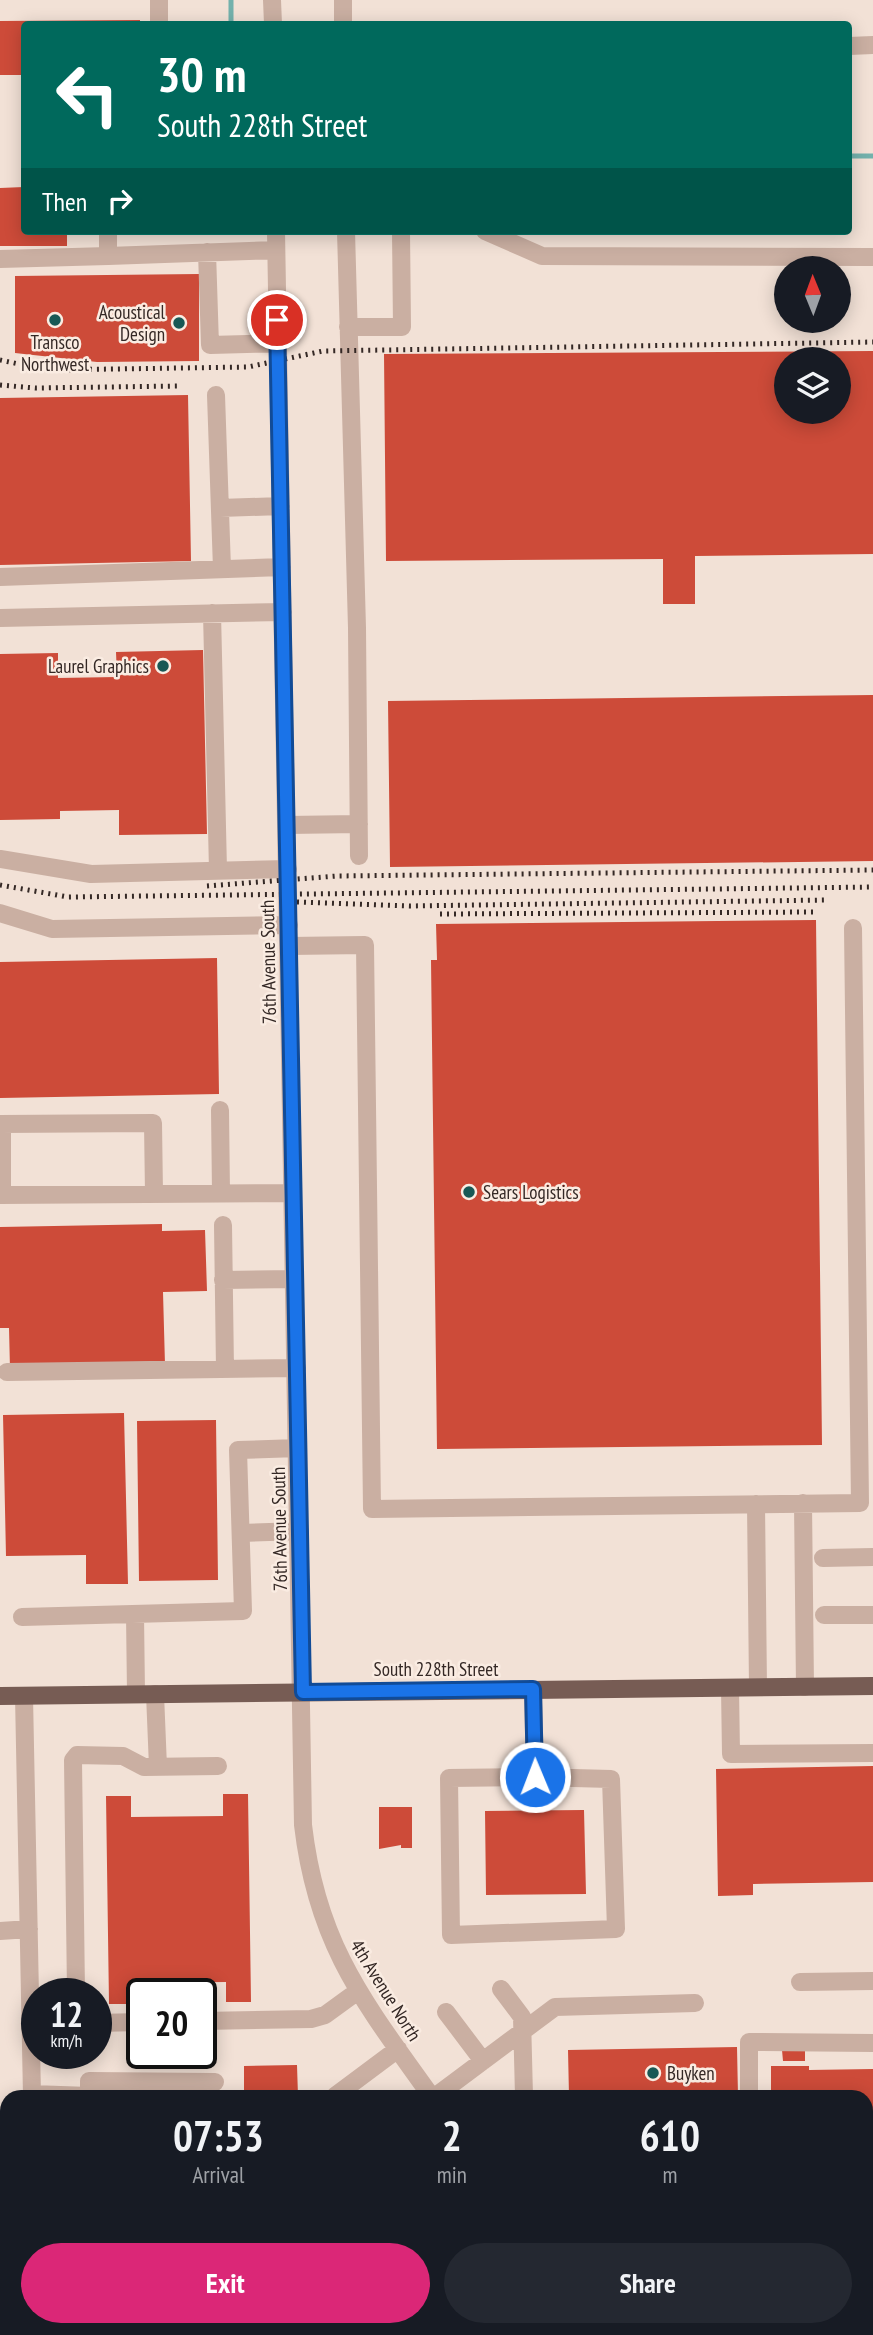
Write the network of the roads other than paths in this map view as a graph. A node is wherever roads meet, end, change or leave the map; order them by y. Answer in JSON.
{"nodes":[{"id":1,"x":159,"y":0,"type":"edge"},
{"id":2,"x":272,"y":0,"type":"edge"},
{"id":3,"x":343,"y":0,"type":"edge"},
{"id":4,"x":159,"y":21,"type":"edge"},
{"id":5,"x":273,"y":21,"type":"edge"},
{"id":6,"x":343,"y":21,"type":"edge"},
{"id":7,"x":873,"y":45,"type":"edge"},
{"id":8,"x":852,"y":46,"type":"edge"},
{"id":9,"x":108,"y":235,"type":"edge"},
{"id":10,"x":276,"y":235,"type":"edge"},
{"id":11,"x":346,"y":235,"type":"edge"},
{"id":12,"x":401,"y":235,"type":"edge"},
{"id":13,"x":494,"y":235,"type":"edge"},
{"id":14,"x":276,"y":250,"type":"junction"},
{"id":15,"x":207,"y":252,"type":"junction"},
{"id":16,"x":108,"y":256,"type":"junction"},
{"id":17,"x":873,"y":257,"type":"edge"},
{"id":18,"x":0,"y":259,"type":"edge"},
{"id":19,"x":348,"y":327,"type":"junction"},
{"id":20,"x":278,"y":343,"type":"junction"},
{"id":21,"x":216,"y":395,"type":"dead end"},
{"id":22,"x":281,"y":506,"type":"junction"},
{"id":23,"x":220,"y":508,"type":"junction"},
{"id":24,"x":282,"y":567,"type":"junction"},
{"id":25,"x":222,"y":569,"type":"junction"},
{"id":26,"x":0,"y":577,"type":"edge"},
{"id":27,"x":283,"y":612,"type":"junction"},
{"id":28,"x":212,"y":613,"type":"junction"},
{"id":29,"x":0,"y":618,"type":"edge"},
{"id":30,"x":359,"y":824,"type":"junction"},
{"id":31,"x":287,"y":825,"type":"junction"},
{"id":32,"x":359,"y":856,"type":"dead end"},
{"id":33,"x":0,"y":859,"type":"edge"},
{"id":34,"x":288,"y":869,"type":"junction"},
{"id":35,"x":218,"y":870,"type":"junction"},
{"id":36,"x":0,"y":913,"type":"edge"},
{"id":37,"x":289,"y":925,"type":"junction"},
{"id":38,"x":853,"y":928,"type":"dead end"},
{"id":39,"x":289,"y":946,"type":"junction"},
{"id":40,"x":220,"y":1110,"type":"dead end"},
{"id":41,"x":1,"y":1124,"type":"edge"},
{"id":42,"x":221,"y":1193,"type":"junction"},
{"id":43,"x":293,"y":1193,"type":"junction"},
{"id":44,"x":154,"y":1194,"type":"junction"},
{"id":45,"x":1,"y":1195,"type":"edge"},
{"id":46,"x":223,"y":1225,"type":"dead end"},
{"id":47,"x":295,"y":1279,"type":"junction"},
{"id":48,"x":223,"y":1280,"type":"junction"},
{"id":49,"x":297,"y":1368,"type":"junction"},
{"id":50,"x":225,"y":1369,"type":"junction"},
{"id":51,"x":7,"y":1372,"type":"dead end"},
{"id":52,"x":298,"y":1448,"type":"junction"},
{"id":53,"x":803,"y":1503,"type":"junction"},
{"id":54,"x":867,"y":1503,"type":"edge"},
{"id":55,"x":756,"y":1504,"type":"junction"},
{"id":56,"x":300,"y":1531,"type":"junction"},
{"id":57,"x":241,"y":1533,"type":"junction"},
{"id":58,"x":873,"y":1557,"type":"edge"},
{"id":59,"x":823,"y":1558,"type":"dead end"},
{"id":60,"x":135,"y":1614,"type":"junction"},
{"id":61,"x":824,"y":1615,"type":"dead end"},
{"id":62,"x":873,"y":1615,"type":"edge"},
{"id":63,"x":22,"y":1617,"type":"dead end"},
{"id":64,"x":873,"y":1686,"type":"edge"},
{"id":65,"x":758,"y":1687,"type":"junction"},
{"id":66,"x":805,"y":1687,"type":"junction"},
{"id":67,"x":730,"y":1688,"type":"junction"},
{"id":68,"x":533,"y":1689,"type":"junction"},
{"id":69,"x":303,"y":1692,"type":"junction"},
{"id":70,"x":136,"y":1694,"type":"junction"},
{"id":71,"x":155,"y":1694,"type":"junction"},
{"id":72,"x":0,"y":1696,"type":"edge"},
{"id":73,"x":24,"y":1696,"type":"junction"},
{"id":74,"x":873,"y":1753,"type":"edge"},
{"id":75,"x":218,"y":1766,"type":"dead end"},
{"id":76,"x":158,"y":1767,"type":"junction"},
{"id":77,"x":535,"y":1777,"type":"junction"},
{"id":78,"x":29,"y":1929,"type":"junction"},
{"id":79,"x":0,"y":1931,"type":"edge"},
{"id":80,"x":32,"y":1978,"type":"edge"},
{"id":81,"x":76,"y":1978,"type":"edge"},
{"id":82,"x":873,"y":1981,"type":"edge"},
{"id":83,"x":800,"y":1982,"type":"dead end"},
{"id":84,"x":501,"y":1989,"type":"dead end"},
{"id":85,"x":358,"y":1991,"type":"junction"},
{"id":86,"x":695,"y":2003,"type":"dead end"},
{"id":87,"x":446,"y":2012,"type":"dead end"},
{"id":88,"x":217,"y":2021,"type":"edge"},
{"id":89,"x":523,"y":2030,"type":"junction"},
{"id":90,"x":873,"y":2043,"type":"edge"},
{"id":91,"x":398,"y":2049,"type":"junction"},
{"id":92,"x":483,"y":2061,"type":"junction"},
{"id":93,"x":33,"y":2069,"type":"edge"},
{"id":94,"x":215,"y":2082,"type":"dead end"},
{"id":95,"x":32,"y":2090,"type":"edge"},
{"id":96,"x":89,"y":2090,"type":"edge"},
{"id":97,"x":343,"y":2090,"type":"edge"},
{"id":98,"x":429,"y":2090,"type":"edge"},
{"id":99,"x":442,"y":2090,"type":"edge"},
{"id":100,"x":524,"y":2090,"type":"edge"},
{"id":101,"x":749,"y":2090,"type":"edge"}],
"edges":[{"from":1,"to":4,"type":"street"},
{"from":2,"to":5,"type":"street"},
{"from":3,"to":6,"type":"street"},
{"from":7,"to":8,"type":"street"},
{"from":9,"to":16,"type":"street"},
{"from":10,"to":14,"type":"street","name":"76th Avenue South"},
{"from":11,"to":19,"type":"street"},
{"from":12,"to":19,"type":"street"},
{"from":13,"to":17,"type":"street"},
{"from":14,"to":15,"type":"street"},
{"from":14,"to":20,"type":"street","name":"76th Avenue South"},
{"from":15,"to":16,"type":"street"},
{"from":15,"to":20,"type":"street"},
{"from":16,"to":18,"type":"street"},
{"from":19,"to":30,"type":"street"},
{"from":20,"to":22,"type":"street","name":"76th Avenue South"},
{"from":21,"to":23,"type":"street"},
{"from":22,"to":23,"type":"street"},
{"from":22,"to":24,"type":"street","name":"76th Avenue South"},
{"from":23,"to":25,"type":"street"},
{"from":24,"to":25,"type":"street"},
{"from":24,"to":27,"type":"street","name":"76th Avenue South"},
{"from":25,"to":26,"type":"street"},
{"from":27,"to":28,"type":"street"},
{"from":27,"to":31,"type":"street","name":"76th Avenue South"},
{"from":28,"to":29,"type":"street"},
{"from":28,"to":35,"type":"street"},
{"from":30,"to":31,"type":"street"},
{"from":30,"to":32,"type":"street"},
{"from":31,"to":34,"type":"street","name":"76th Avenue South"},
{"from":33,"to":35,"type":"street"},
{"from":34,"to":35,"type":"street"},
{"from":34,"to":37,"type":"street","name":"76th Avenue South"},
{"from":36,"to":37,"type":"street"},
{"from":37,"to":39,"type":"street","name":"76th Avenue South"},
{"from":38,"to":54,"type":"street"},
{"from":39,"to":43,"type":"street","name":"76th Avenue South"},
{"from":39,"to":55,"type":"street"},
{"from":40,"to":42,"type":"street"},
{"from":41,"to":44,"type":"street"},
{"from":41,"to":45,"type":"street"},
{"from":42,"to":43,"type":"street"},
{"from":42,"to":44,"type":"street"},
{"from":43,"to":47,"type":"street","name":"76th Avenue South"},
{"from":44,"to":45,"type":"street"},
{"from":46,"to":48,"type":"street"},
{"from":47,"to":48,"type":"street"},
{"from":47,"to":49,"type":"street","name":"76th Avenue South"},
{"from":48,"to":50,"type":"street"},
{"from":49,"to":50,"type":"street"},
{"from":49,"to":52,"type":"street","name":"76th Avenue South"},
{"from":50,"to":51,"type":"street"},
{"from":52,"to":56,"type":"street","name":"76th Avenue South"},
{"from":52,"to":57,"type":"street"},
{"from":53,"to":54,"type":"street"},
{"from":53,"to":55,"type":"street"},
{"from":53,"to":66,"type":"street"},
{"from":55,"to":65,"type":"street"},
{"from":56,"to":57,"type":"street"},
{"from":56,"to":69,"type":"street","name":"76th Avenue South"},
{"from":57,"to":60,"type":"street"},
{"from":58,"to":59,"type":"street"},
{"from":60,"to":63,"type":"street"},
{"from":60,"to":70,"type":"street"},
{"from":61,"to":62,"type":"street"},
{"from":64,"to":66,"type":"main road","name":"South 228th Street"},
{"from":65,"to":66,"type":"main road","name":"South 228th Street"},
{"from":65,"to":67,"type":"main road","name":"South 228th Street"},
{"from":67,"to":68,"type":"main road","name":"South 228th Street"},
{"from":67,"to":74,"type":"street"},
{"from":68,"to":69,"type":"main road","name":"South 228th Street"},
{"from":68,"to":77,"type":"street"},
{"from":69,"to":71,"type":"main road","name":"South 228th Street"},
{"from":69,"to":85,"type":"street","name":"4th Avenue North"},
{"from":70,"to":71,"type":"main road","name":"South 228th Street"},
{"from":70,"to":73,"type":"main road","name":"South 228th Street"},
{"from":71,"to":76,"type":"street"},
{"from":72,"to":73,"type":"main road","name":"South 228th Street"},
{"from":73,"to":78,"type":"street"},
{"from":75,"to":76,"type":"street"},
{"from":76,"to":81,"type":"street"},
{"from":77,"to":77,"type":"street"},
{"from":78,"to":79,"type":"street"},
{"from":78,"to":80,"type":"street"},
{"from":82,"to":83,"type":"street"},
{"from":84,"to":89,"type":"street"},
{"from":85,"to":88,"type":"street"},
{"from":85,"to":91,"type":"street","name":"4th Avenue North"},
{"from":86,"to":89,"type":"street"},
{"from":87,"to":92,"type":"street"},
{"from":89,"to":92,"type":"street"},
{"from":89,"to":100,"type":"street"},
{"from":90,"to":101,"type":"street"},
{"from":91,"to":97,"type":"street"},
{"from":91,"to":98,"type":"street","name":"4th Avenue North"},
{"from":92,"to":99,"type":"street"},
{"from":93,"to":95,"type":"street"},
{"from":94,"to":96,"type":"street"}]}
